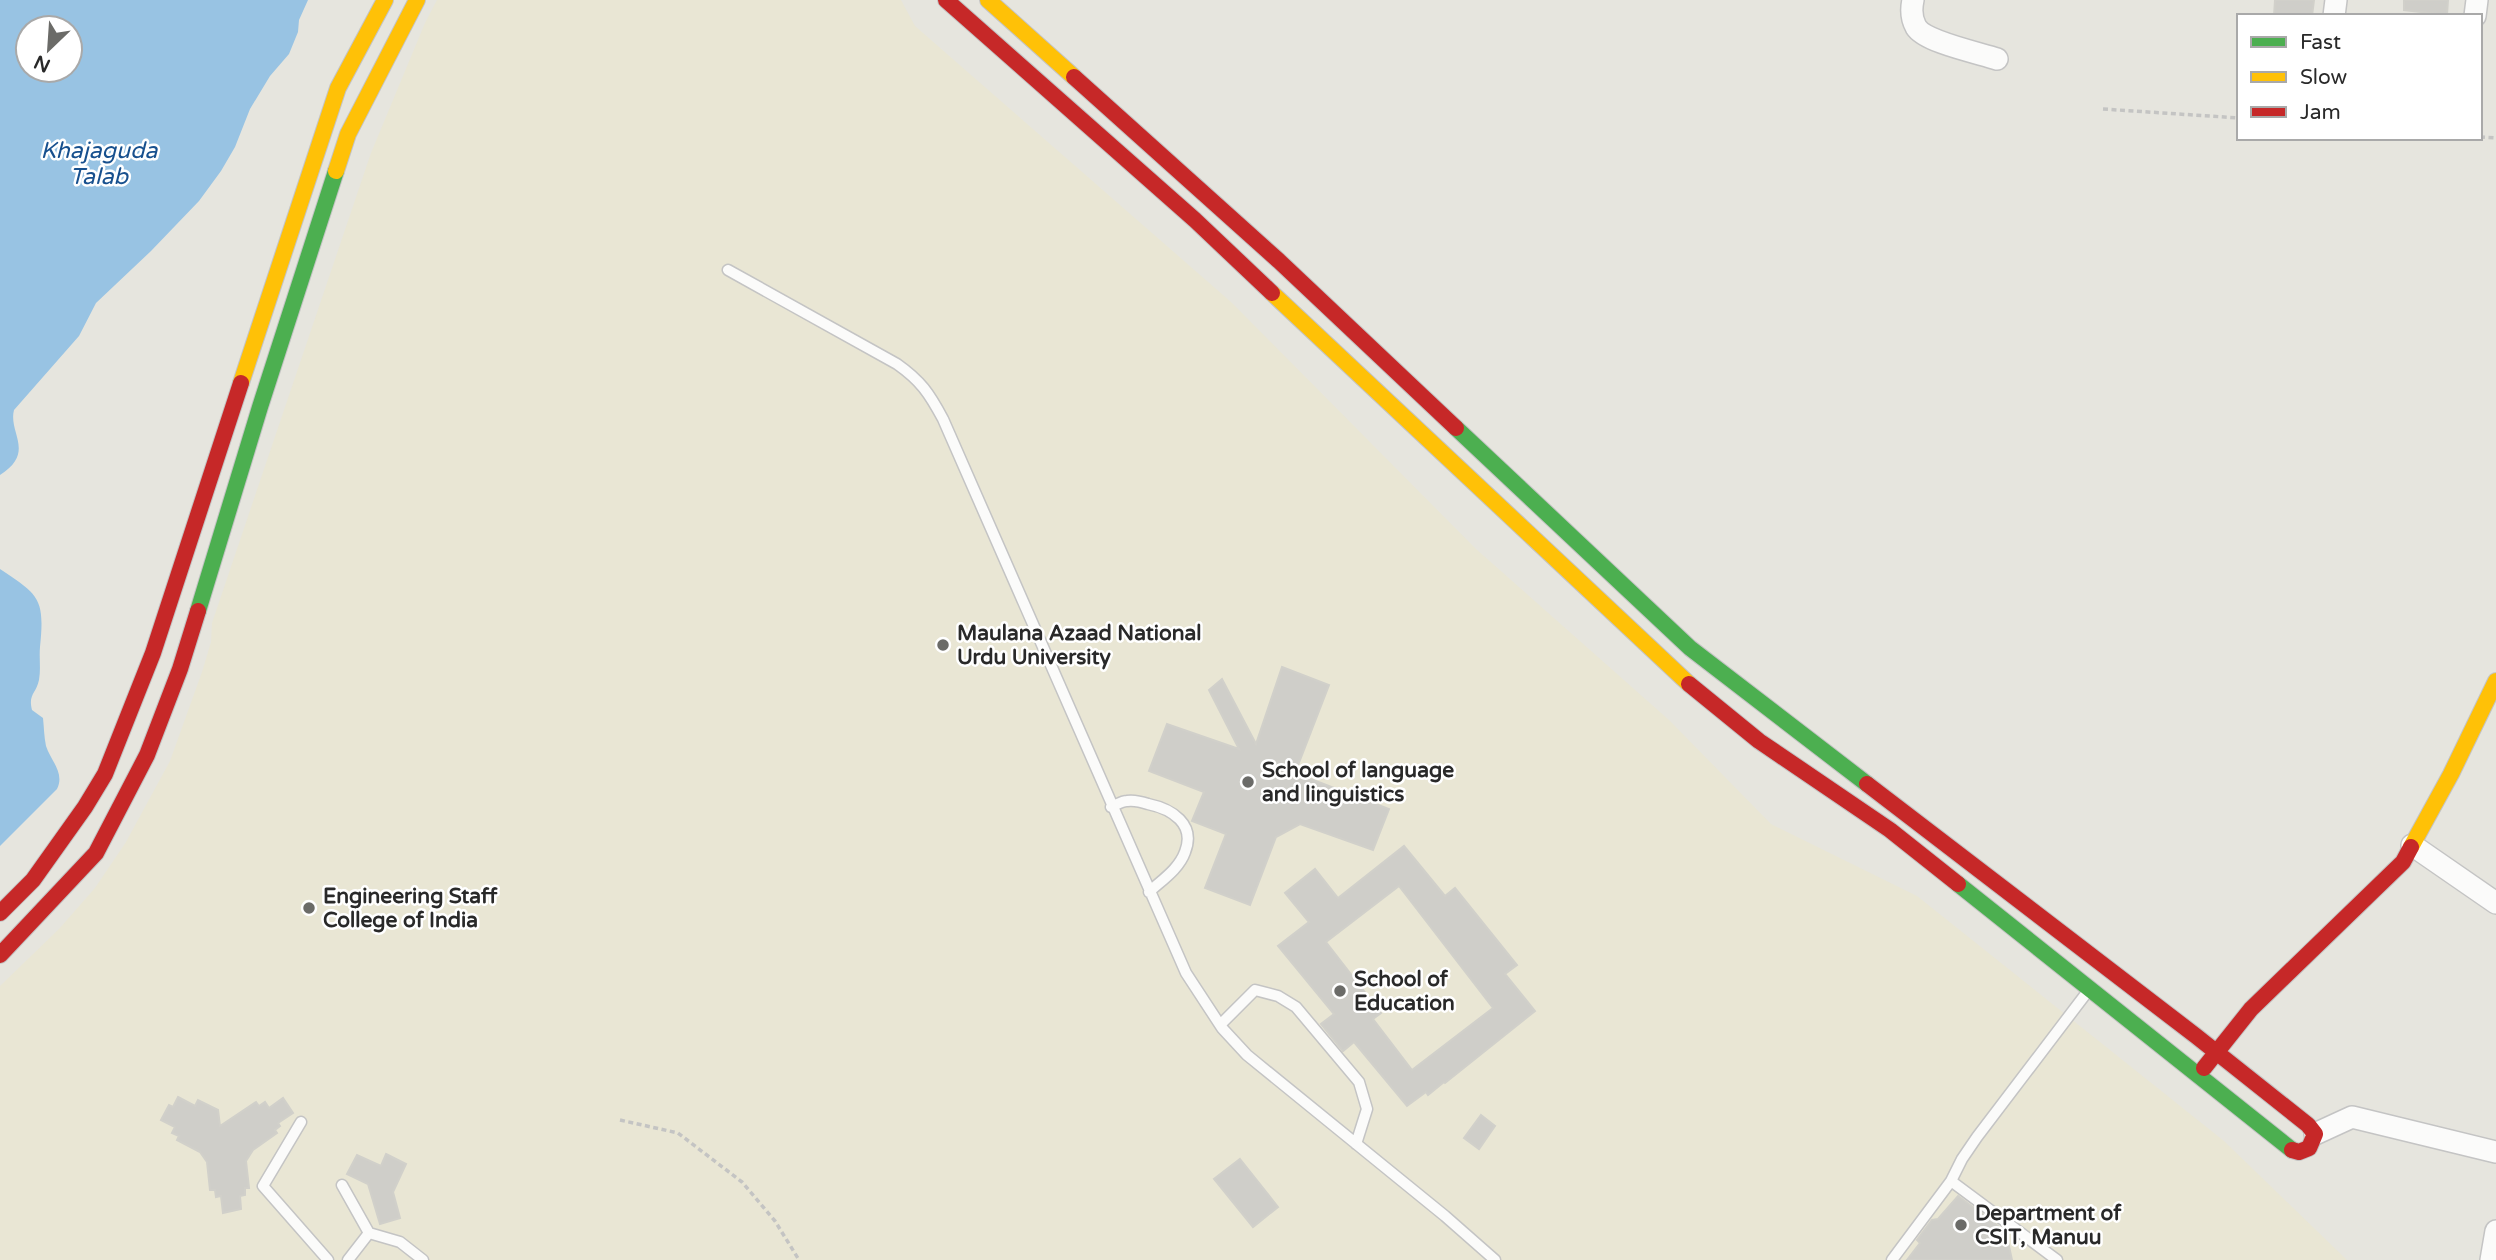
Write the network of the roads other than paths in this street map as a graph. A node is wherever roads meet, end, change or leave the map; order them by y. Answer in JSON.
{"nodes":[{"id":1,"x":385,"y":0,"type":"edge"},
{"id":2,"x":417,"y":0,"type":"edge"},
{"id":3,"x":946,"y":0,"type":"edge"},
{"id":4,"x":988,"y":0,"type":"edge"},
{"id":5,"x":1913,"y":0,"type":"edge"},
{"id":6,"x":1997,"y":59,"type":"dead end"},
{"id":7,"x":728,"y":270,"type":"dead end"},
{"id":8,"x":2496,"y":681,"type":"edge"},
{"id":9,"x":1111,"y":807,"type":"junction"},
{"id":10,"x":2412,"y":845,"type":"junction"},
{"id":11,"x":1149,"y":892,"type":"junction"},
{"id":12,"x":2496,"y":903,"type":"edge"},
{"id":13,"x":0,"y":913,"type":"edge"},
{"id":14,"x":0,"y":955,"type":"edge"},
{"id":15,"x":2089,"y":989,"type":"junction"},
{"id":16,"x":1220,"y":1025,"type":"junction"},
{"id":17,"x":2217,"y":1054,"type":"junction"},
{"id":18,"x":2197,"y":1075,"type":"junction"},
{"id":19,"x":301,"y":1122,"type":"dead end"},
{"id":20,"x":2315,"y":1135,"type":"junction"},
{"id":21,"x":1356,"y":1144,"type":"junction"},
{"id":22,"x":2496,"y":1152,"type":"edge"},
{"id":23,"x":1951,"y":1181,"type":"junction"},
{"id":24,"x":342,"y":1185,"type":"dead end"},
{"id":25,"x":2496,"y":1231,"type":"edge"},
{"id":26,"x":369,"y":1233,"type":"junction"},
{"id":27,"x":328,"y":1260,"type":"edge"},
{"id":28,"x":348,"y":1260,"type":"edge"},
{"id":29,"x":423,"y":1260,"type":"edge"},
{"id":30,"x":1495,"y":1260,"type":"edge"},
{"id":31,"x":1892,"y":1260,"type":"edge"},
{"id":32,"x":2057,"y":1260,"type":"edge"},
{"id":33,"x":2491,"y":1260,"type":"edge"}],
"edges":[{"from":1,"to":13,"type":"street"},
{"from":2,"to":14,"type":"street"},
{"from":3,"to":15,"type":"street"},
{"from":4,"to":17,"type":"street"},
{"from":5,"to":6,"type":"street"},
{"from":7,"to":9,"type":"lane"},
{"from":8,"to":10,"type":"street"},
{"from":9,"to":11,"type":"lane"},
{"from":9,"to":11,"type":"lane"},
{"from":10,"to":12,"type":"street"},
{"from":10,"to":17,"type":"street"},
{"from":11,"to":16,"type":"lane"},
{"from":15,"to":18,"type":"street"},
{"from":15,"to":23,"type":"lane"},
{"from":16,"to":21,"type":"lane"},
{"from":16,"to":21,"type":"lane"},
{"from":17,"to":18,"type":"street"},
{"from":17,"to":20,"type":"street"},
{"from":18,"to":20,"type":"street"},
{"from":19,"to":27,"type":"lane"},
{"from":20,"to":22,"type":"street"},
{"from":21,"to":30,"type":"lane"},
{"from":23,"to":31,"type":"lane"},
{"from":23,"to":32,"type":"lane"},
{"from":24,"to":26,"type":"lane"},
{"from":25,"to":33,"type":"street"},
{"from":26,"to":28,"type":"lane"},
{"from":26,"to":29,"type":"lane"}]}
